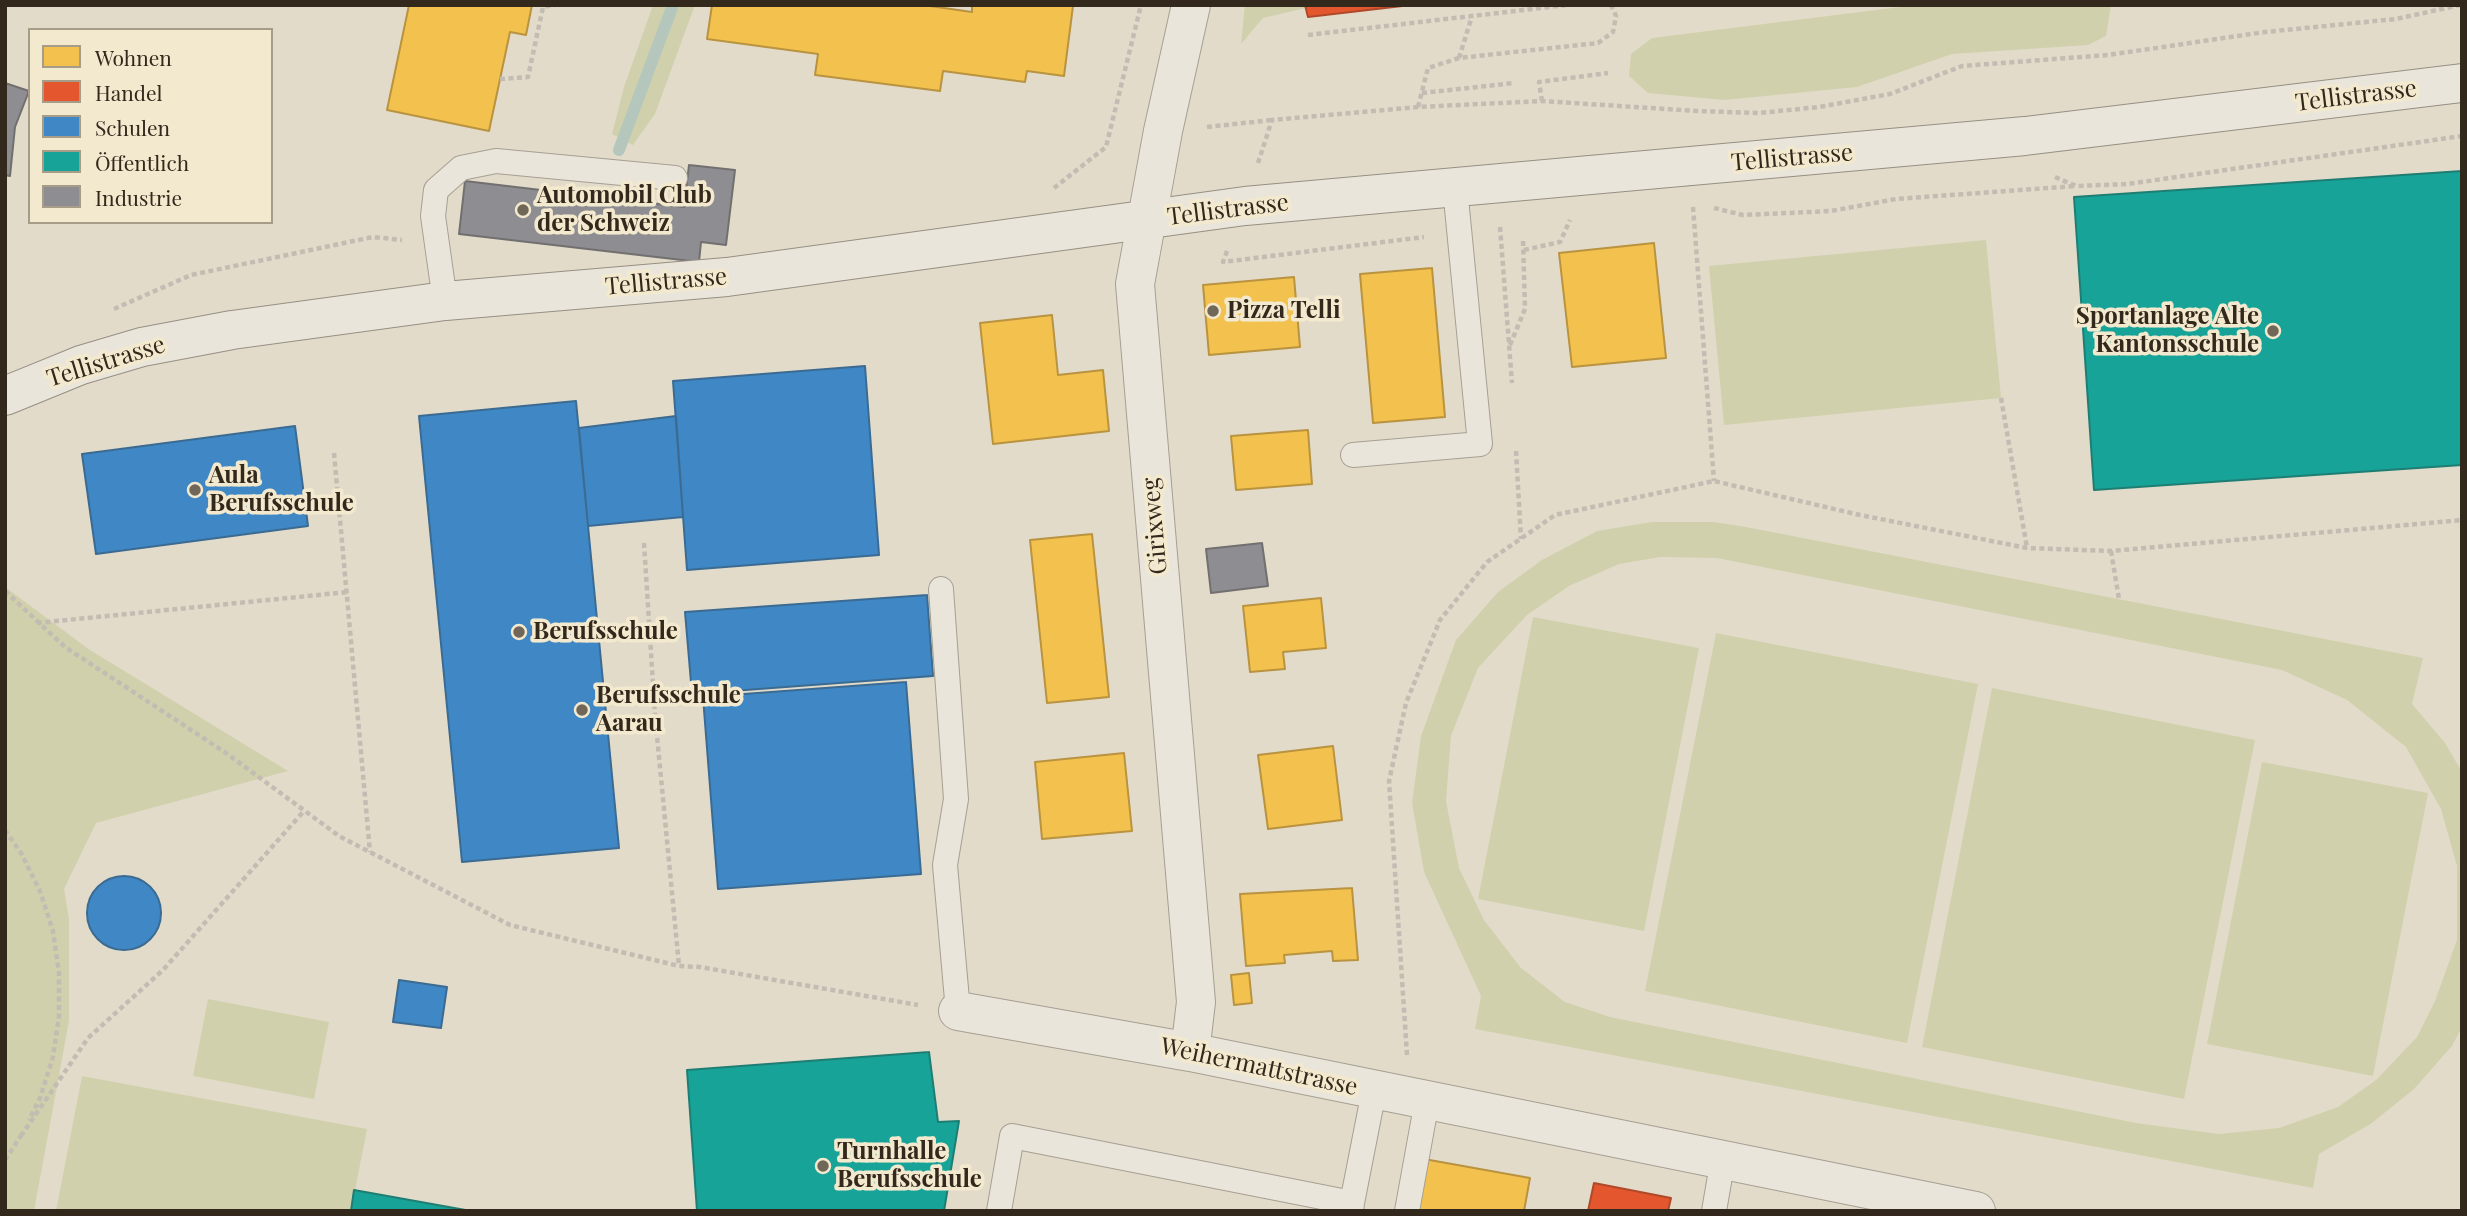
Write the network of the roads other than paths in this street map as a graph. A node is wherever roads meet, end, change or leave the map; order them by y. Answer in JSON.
{"nodes":[{"id":1,"x":1191,"y":5,"type":"edge"},
{"id":2,"x":2462,"y":83,"type":"edge"},
{"id":3,"x":675,"y":178,"type":"dead end"},
{"id":4,"x":1455,"y":188,"type":"junction"},
{"id":5,"x":1147,"y":220,"type":"junction"},
{"id":6,"x":442,"y":286,"type":"junction"},
{"id":7,"x":5,"y":396,"type":"edge"},
{"id":8,"x":1353,"y":455,"type":"dead end"},
{"id":9,"x":941,"y":589,"type":"dead end"},
{"id":10,"x":958,"y":1011,"type":"joint"},
{"id":11,"x":1190,"y":1052,"type":"junction"},
{"id":12,"x":1374,"y":1091,"type":"junction"},
{"id":13,"x":1419,"y":1099,"type":"junction"},
{"id":14,"x":1723,"y":1159,"type":"junction"},
{"id":15,"x":1351,"y":1207,"type":"edge"},
{"id":16,"x":999,"y":1211,"type":"edge"},
{"id":17,"x":1407,"y":1211,"type":"edge"},
{"id":18,"x":1714,"y":1211,"type":"edge"},
{"id":19,"x":1976,"y":1211,"type":"edge"}],
"edges":[{"from":1,"to":5,"type":"main road","name":"Girixweg"},
{"from":2,"to":4,"type":"main road","name":"Tellistrasse"},
{"from":3,"to":6,"type":"lane"},
{"from":4,"to":5,"type":"main road","name":"Tellistrasse"},
{"from":4,"to":8,"type":"lane"},
{"from":5,"to":6,"type":"main road","name":"Tellistrasse"},
{"from":5,"to":11,"type":"main road","name":"Girixweg"},
{"from":6,"to":7,"type":"main road","name":"Tellistrasse"},
{"from":9,"to":10,"type":"lane"},
{"from":10,"to":11,"type":"main road","name":"Weihermattstrasse"},
{"from":11,"to":12,"type":"main road","name":"Weihermattstrasse"},
{"from":12,"to":13,"type":"main road","name":"Weihermattstrasse"},
{"from":12,"to":15,"type":"lane"},
{"from":13,"to":14,"type":"main road","name":"Weihermattstrasse"},
{"from":13,"to":17,"type":"lane"},
{"from":14,"to":18,"type":"lane"},
{"from":14,"to":19,"type":"main road","name":"Weihermattstrasse"},
{"from":15,"to":16,"type":"lane"}]}
